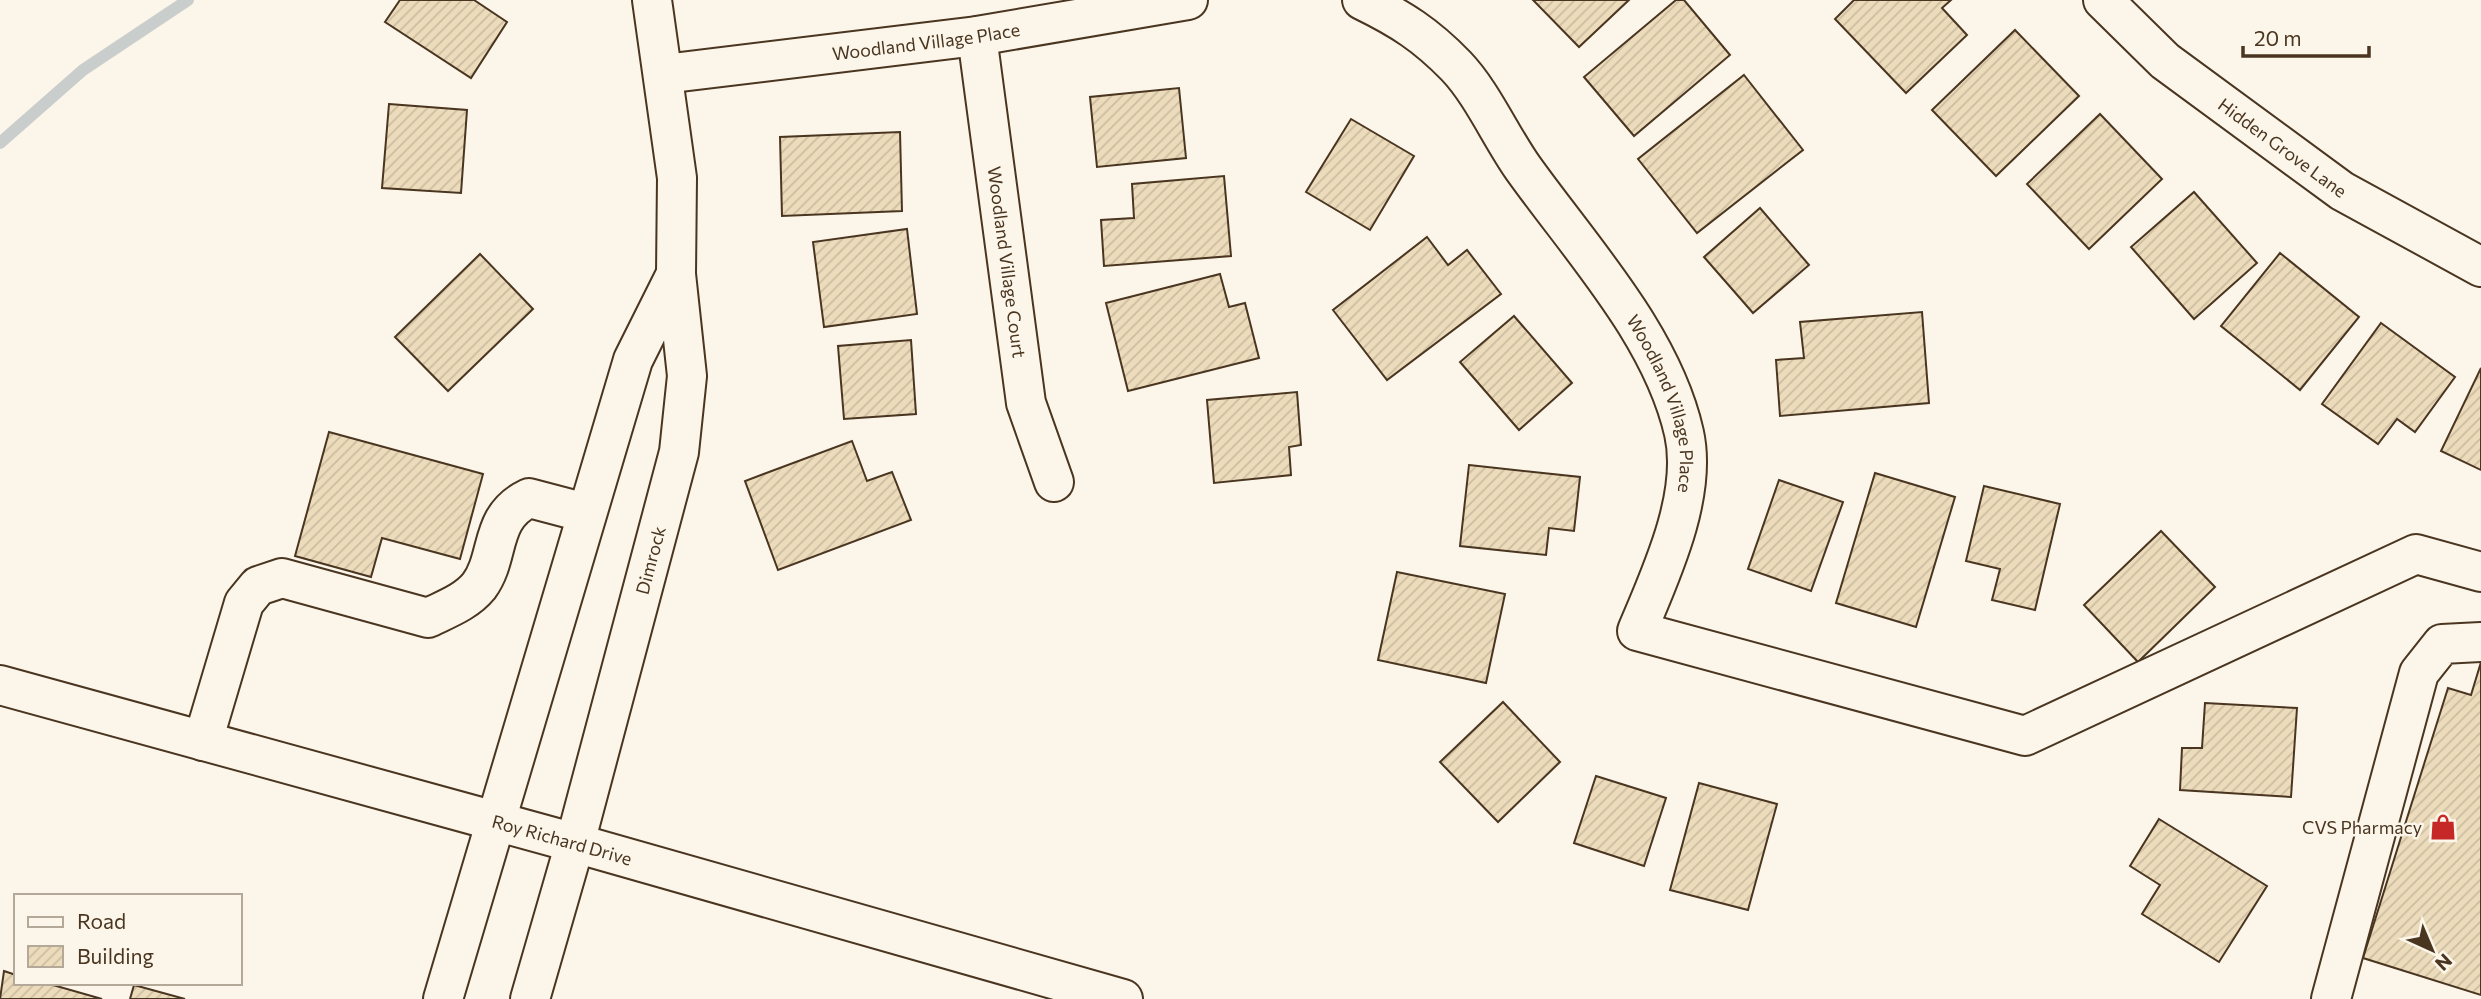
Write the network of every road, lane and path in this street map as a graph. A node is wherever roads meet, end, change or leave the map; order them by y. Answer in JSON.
{"nodes":[{"id":1,"x":652,"y":0,"type":"edge"},
{"id":2,"x":1188,"y":0,"type":"edge"},
{"id":3,"x":1362,"y":0,"type":"edge"},
{"id":4,"x":2103,"y":0,"type":"edge"},
{"id":5,"x":977,"y":36,"type":"junction"},
{"id":6,"x":664,"y":74,"type":"junction"},
{"id":7,"x":2481,"y":267,"type":"edge"},
{"id":8,"x":676,"y":274,"type":"junction"},
{"id":9,"x":1054,"y":482,"type":"dead end"},
{"id":10,"x":586,"y":513,"type":"junction"},
{"id":11,"x":2481,"y":572,"type":"edge"},
{"id":12,"x":2481,"y":642,"type":"edge"},
{"id":13,"x":0,"y":685,"type":"edge"},
{"id":14,"x":203,"y":741,"type":"junction"},
{"id":15,"x":494,"y":820,"type":"junction"},
{"id":16,"x":575,"y":843,"type":"junction"},
{"id":17,"x":443,"y":999,"type":"edge"},
{"id":18,"x":530,"y":999,"type":"edge"},
{"id":19,"x":1123,"y":999,"type":"edge"},
{"id":20,"x":2331,"y":999,"type":"edge"}],
"edges":[{"from":1,"to":6,"type":"street","name":"Dimrock"},
{"from":2,"to":5,"type":"street","name":"Woodland Village Place"},
{"from":3,"to":11,"type":"street","name":"Woodland Village Place"},
{"from":4,"to":7,"type":"street","name":"Hidden Grove Lane"},
{"from":5,"to":6,"type":"street","name":"Woodland Village Place"},
{"from":5,"to":9,"type":"street","name":"Woodland Village Court"},
{"from":6,"to":8,"type":"street","name":"Dimrock"},
{"from":8,"to":10,"type":"street","name":"Dimrock"},
{"from":8,"to":16,"type":"street","name":"Dimrock"},
{"from":10,"to":14,"type":"street"},
{"from":10,"to":15,"type":"street","name":"Dimrock"},
{"from":12,"to":20,"type":"street"},
{"from":13,"to":14,"type":"street","name":"Roy Richard Drive"},
{"from":14,"to":15,"type":"street","name":"Roy Richard Drive"},
{"from":15,"to":16,"type":"street","name":"Roy Richard Drive"},
{"from":15,"to":17,"type":"street","name":"Dimrock"},
{"from":16,"to":18,"type":"street","name":"Dimrock"},
{"from":16,"to":19,"type":"street","name":"Roy Richard Drive"}]}
